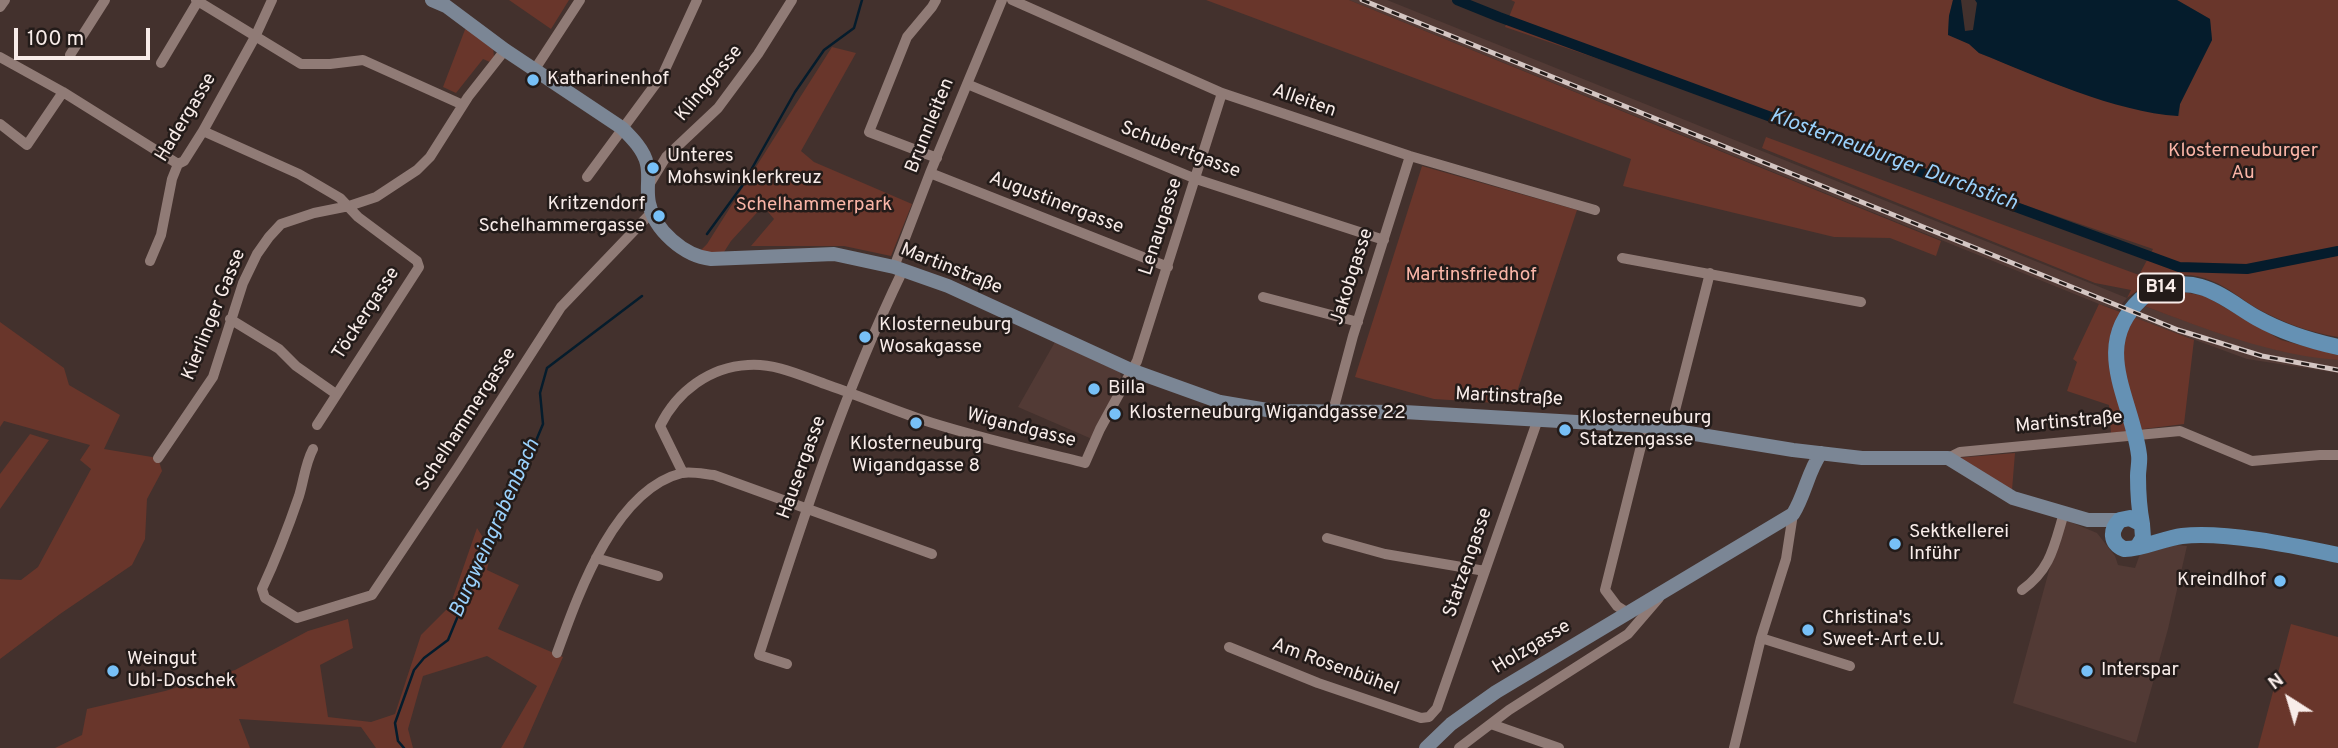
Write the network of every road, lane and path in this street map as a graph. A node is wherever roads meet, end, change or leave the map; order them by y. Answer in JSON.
{"nodes":[{"id":1,"x":5,"y":0,"type":"edge"},
{"id":2,"x":105,"y":0,"type":"edge"},
{"id":3,"x":272,"y":0,"type":"edge"},
{"id":4,"x":432,"y":0,"type":"edge"},
{"id":5,"x":580,"y":0,"type":"edge"},
{"id":6,"x":697,"y":0,"type":"edge"},
{"id":7,"x":792,"y":0,"type":"edge"},
{"id":8,"x":936,"y":0,"type":"edge"},
{"id":9,"x":1002,"y":0,"type":"edge"},
{"id":10,"x":1012,"y":0,"type":"edge"},
{"id":11,"x":197,"y":1,"type":"edge"},
{"id":12,"x":0,"y":7,"type":"edge"},
{"id":13,"x":255,"y":37,"type":"junction"},
{"id":14,"x":505,"y":50,"type":"junction"},
{"id":15,"x":70,"y":55,"type":"dead end"},
{"id":16,"x":0,"y":57,"type":"edge"},
{"id":17,"x":161,"y":62,"type":"dead end"},
{"id":18,"x":535,"y":69,"type":"junction"},
{"id":19,"x":967,"y":83,"type":"junction"},
{"id":20,"x":63,"y":92,"type":"junction"},
{"id":21,"x":1222,"y":93,"type":"junction"},
{"id":22,"x":463,"y":105,"type":"junction"},
{"id":23,"x":0,"y":124,"type":"edge"},
{"id":24,"x":622,"y":128,"type":"junction"},
{"id":25,"x":203,"y":131,"type":"junction"},
{"id":26,"x":1410,"y":156,"type":"junction"},
{"id":27,"x":937,"y":158,"type":"junction"},
{"id":28,"x":178,"y":164,"type":"junction"},
{"id":29,"x":930,"y":173,"type":"junction"},
{"id":30,"x":587,"y":177,"type":"dead end"},
{"id":31,"x":1196,"y":179,"type":"junction"},
{"id":32,"x":649,"y":186,"type":"junction"},
{"id":33,"x":349,"y":206,"type":"junction"},
{"id":34,"x":1595,"y":210,"type":"dead end"},
{"id":35,"x":651,"y":214,"type":"junction"},
{"id":36,"x":1384,"y":240,"type":"junction"},
{"id":37,"x":1622,"y":258,"type":"dead end"},
{"id":38,"x":150,"y":261,"type":"dead end"},
{"id":39,"x":1168,"y":267,"type":"junction"},
{"id":40,"x":898,"y":268,"type":"junction"},
{"id":41,"x":1710,"y":273,"type":"junction"},
{"id":42,"x":1263,"y":297,"type":"dead end"},
{"id":43,"x":1861,"y":302,"type":"dead end"},
{"id":44,"x":230,"y":319,"type":"junction"},
{"id":45,"x":1358,"y":322,"type":"junction"},
{"id":46,"x":2338,"y":347,"type":"edge"},
{"id":47,"x":1131,"y":370,"type":"junction"},
{"id":48,"x":849,"y":393,"type":"junction"},
{"id":49,"x":335,"y":394,"type":"junction"},
{"id":50,"x":1333,"y":411,"type":"junction"},
{"id":51,"x":1538,"y":419,"type":"junction"},
{"id":52,"x":317,"y":425,"type":"dead end"},
{"id":53,"x":1646,"y":426,"type":"junction"},
{"id":54,"x":1670,"y":430,"type":"junction"},
{"id":55,"x":313,"y":449,"type":"dead end"},
{"id":56,"x":1821,"y":453,"type":"junction"},
{"id":57,"x":2338,"y":455,"type":"edge"},
{"id":58,"x":158,"y":458,"type":"dead end"},
{"id":59,"x":1948,"y":458,"type":"junction"},
{"id":60,"x":683,"y":473,"type":"junction"},
{"id":61,"x":2138,"y":477,"type":"junction"},
{"id":62,"x":806,"y":507,"type":"junction"},
{"id":63,"x":2064,"y":513,"type":"junction"},
{"id":64,"x":1793,"y":514,"type":"junction"},
{"id":65,"x":2122,"y":519,"type":"junction"},
{"id":66,"x":2088,"y":520,"type":"junction"},
{"id":67,"x":2143,"y":527,"type":"junction"},
{"id":68,"x":2182,"y":536,"type":"junction"},
{"id":69,"x":1326,"y":538,"type":"dead end"},
{"id":70,"x":2115,"y":542,"type":"junction"},
{"id":71,"x":2138,"y":546,"type":"junction"},
{"id":72,"x":932,"y":554,"type":"dead end"},
{"id":73,"x":2338,"y":555,"type":"edge"},
{"id":74,"x":596,"y":558,"type":"junction"},
{"id":75,"x":1485,"y":571,"type":"junction"},
{"id":76,"x":658,"y":576,"type":"dead end"},
{"id":77,"x":2022,"y":590,"type":"dead end"},
{"id":78,"x":1665,"y":591,"type":"junction"},
{"id":79,"x":1628,"y":612,"type":"junction"},
{"id":80,"x":1761,"y":638,"type":"junction"},
{"id":81,"x":1229,"y":647,"type":"dead end"},
{"id":82,"x":557,"y":653,"type":"dead end"},
{"id":83,"x":787,"y":664,"type":"dead end"},
{"id":84,"x":1850,"y":666,"type":"dead end"},
{"id":85,"x":1429,"y":717,"type":"joint"},
{"id":86,"x":1490,"y":724,"type":"junction"},
{"id":87,"x":1426,"y":748,"type":"edge"},
{"id":88,"x":1460,"y":748,"type":"edge"},
{"id":89,"x":1559,"y":748,"type":"edge"},
{"id":90,"x":1734,"y":748,"type":"edge"}],
"edges":[{"from":1,"to":12,"type":"street"},
{"from":2,"to":15,"type":"street"},
{"from":3,"to":13,"type":"street","name":"Hadergasse"},
{"from":4,"to":14,"type":"main road"},
{"from":5,"to":18,"type":"street"},
{"from":6,"to":24,"type":"street"},
{"from":7,"to":32,"type":"street","name":"Klinggasse"},
{"from":8,"to":27,"type":"street"},
{"from":9,"to":19,"type":"street","name":"Brunnleiten"},
{"from":10,"to":21,"type":"street","name":"Alleiten"},
{"from":11,"to":13,"type":"street"},
{"from":11,"to":17,"type":"street"},
{"from":13,"to":22,"type":"street"},
{"from":13,"to":25,"type":"street","name":"Hadergasse"},
{"from":14,"to":18,"type":"main road"},
{"from":14,"to":22,"type":"street","name":"Kierlinger Gasse"},
{"from":16,"to":20,"type":"street"},
{"from":18,"to":24,"type":"main road"},
{"from":19,"to":27,"type":"street","name":"Brunnleiten"},
{"from":19,"to":31,"type":"street","name":"Schubertgasse"},
{"from":20,"to":23,"type":"street"},
{"from":20,"to":28,"type":"street"},
{"from":21,"to":26,"type":"street","name":"Alleiten"},
{"from":21,"to":31,"type":"street","name":"Lenaugasse"},
{"from":22,"to":33,"type":"street","name":"Kierlinger Gasse"},
{"from":24,"to":30,"type":"street"},
{"from":24,"to":32,"type":"main road"},
{"from":25,"to":28,"type":"street","name":"Hadergasse"},
{"from":25,"to":33,"type":"street"},
{"from":26,"to":34,"type":"street","name":"Alleiten"},
{"from":26,"to":36,"type":"street","name":"Jakobgasse"},
{"from":27,"to":29,"type":"street","name":"Brunnleiten"},
{"from":28,"to":38,"type":"street","name":"Hadergasse"},
{"from":29,"to":39,"type":"street","name":"Augustinergasse"},
{"from":29,"to":40,"type":"street","name":"Brunnleiten"},
{"from":31,"to":36,"type":"street","name":"Schubertgasse"},
{"from":31,"to":39,"type":"street","name":"Lenaugasse"},
{"from":32,"to":35,"type":"main road"},
{"from":33,"to":44,"type":"street","name":"Kierlinger Gasse"},
{"from":33,"to":49,"type":"street","name":"Töckergasse"},
{"from":35,"to":40,"type":"main road","name":"Martinstraße"},
{"from":35,"to":55,"type":"street","name":"Schelhammergasse"},
{"from":36,"to":45,"type":"street","name":"Jakobgasse"},
{"from":37,"to":41,"type":"street"},
{"from":39,"to":47,"type":"street","name":"Lenaugasse"},
{"from":40,"to":47,"type":"main road","name":"Martinstraße"},
{"from":40,"to":48,"type":"street","name":"Hausergasse"},
{"from":41,"to":43,"type":"street"},
{"from":41,"to":54,"type":"street"},
{"from":42,"to":45,"type":"street"},
{"from":44,"to":49,"type":"street"},
{"from":44,"to":58,"type":"street","name":"Kierlinger Gasse"},
{"from":45,"to":50,"type":"street","name":"Jakobgasse"},
{"from":46,"to":61,"type":"main road","number":"B14"},
{"from":47,"to":48,"type":"street","name":"Wigandgasse"},
{"from":47,"to":50,"type":"main road","name":"Martinstraße"},
{"from":48,"to":60,"type":"street"},
{"from":48,"to":62,"type":"street","name":"Hausergasse"},
{"from":49,"to":52,"type":"street","name":"Töckergasse"},
{"from":50,"to":51,"type":"main road","name":"Martinstraße"},
{"from":51,"to":53,"type":"main road","name":"Martinstraße"},
{"from":51,"to":75,"type":"street","name":"Statzengasse"},
{"from":53,"to":54,"type":"main road","name":"Martinstraße"},
{"from":53,"to":79,"type":"street"},
{"from":54,"to":56,"type":"main road","name":"Martinstraße"},
{"from":56,"to":59,"type":"main road","name":"Martinstraße"},
{"from":56,"to":64,"type":"main road"},
{"from":57,"to":59,"type":"street","name":"Martinstraße"},
{"from":59,"to":63,"type":"main road"},
{"from":60,"to":62,"type":"street"},
{"from":60,"to":74,"type":"street"},
{"from":61,"to":65,"type":"main road","number":"B14"},
{"from":61,"to":67,"type":"main road","number":"B14"},
{"from":62,"to":72,"type":"street"},
{"from":62,"to":83,"type":"street","name":"Hausergasse"},
{"from":63,"to":66,"type":"main road"},
{"from":63,"to":77,"type":"street"},
{"from":64,"to":78,"type":"main road","name":"Holzgasse"},
{"from":64,"to":80,"type":"street"},
{"from":65,"to":66,"type":"main road"},
{"from":65,"to":67,"type":"main road"},
{"from":65,"to":70,"type":"main road","number":"B14"},
{"from":66,"to":70,"type":"main road"},
{"from":67,"to":68,"type":"main road"},
{"from":67,"to":71,"type":"main road","number":"B14"},
{"from":68,"to":71,"type":"main road"},
{"from":68,"to":73,"type":"main road"},
{"from":69,"to":75,"type":"street"},
{"from":70,"to":71,"type":"main road"},
{"from":74,"to":76,"type":"street"},
{"from":74,"to":82,"type":"street"},
{"from":75,"to":85,"type":"street","name":"Statzengasse"},
{"from":78,"to":79,"type":"main road","name":"Holzgasse"},
{"from":78,"to":86,"type":"street","name":"Holzgasse"},
{"from":79,"to":87,"type":"main road","name":"Holzgasse"},
{"from":80,"to":84,"type":"street"},
{"from":80,"to":90,"type":"street"},
{"from":81,"to":85,"type":"street","name":"Am Rosenbühel"},
{"from":86,"to":88,"type":"street","name":"Holzgasse"},
{"from":86,"to":89,"type":"street"}]}
